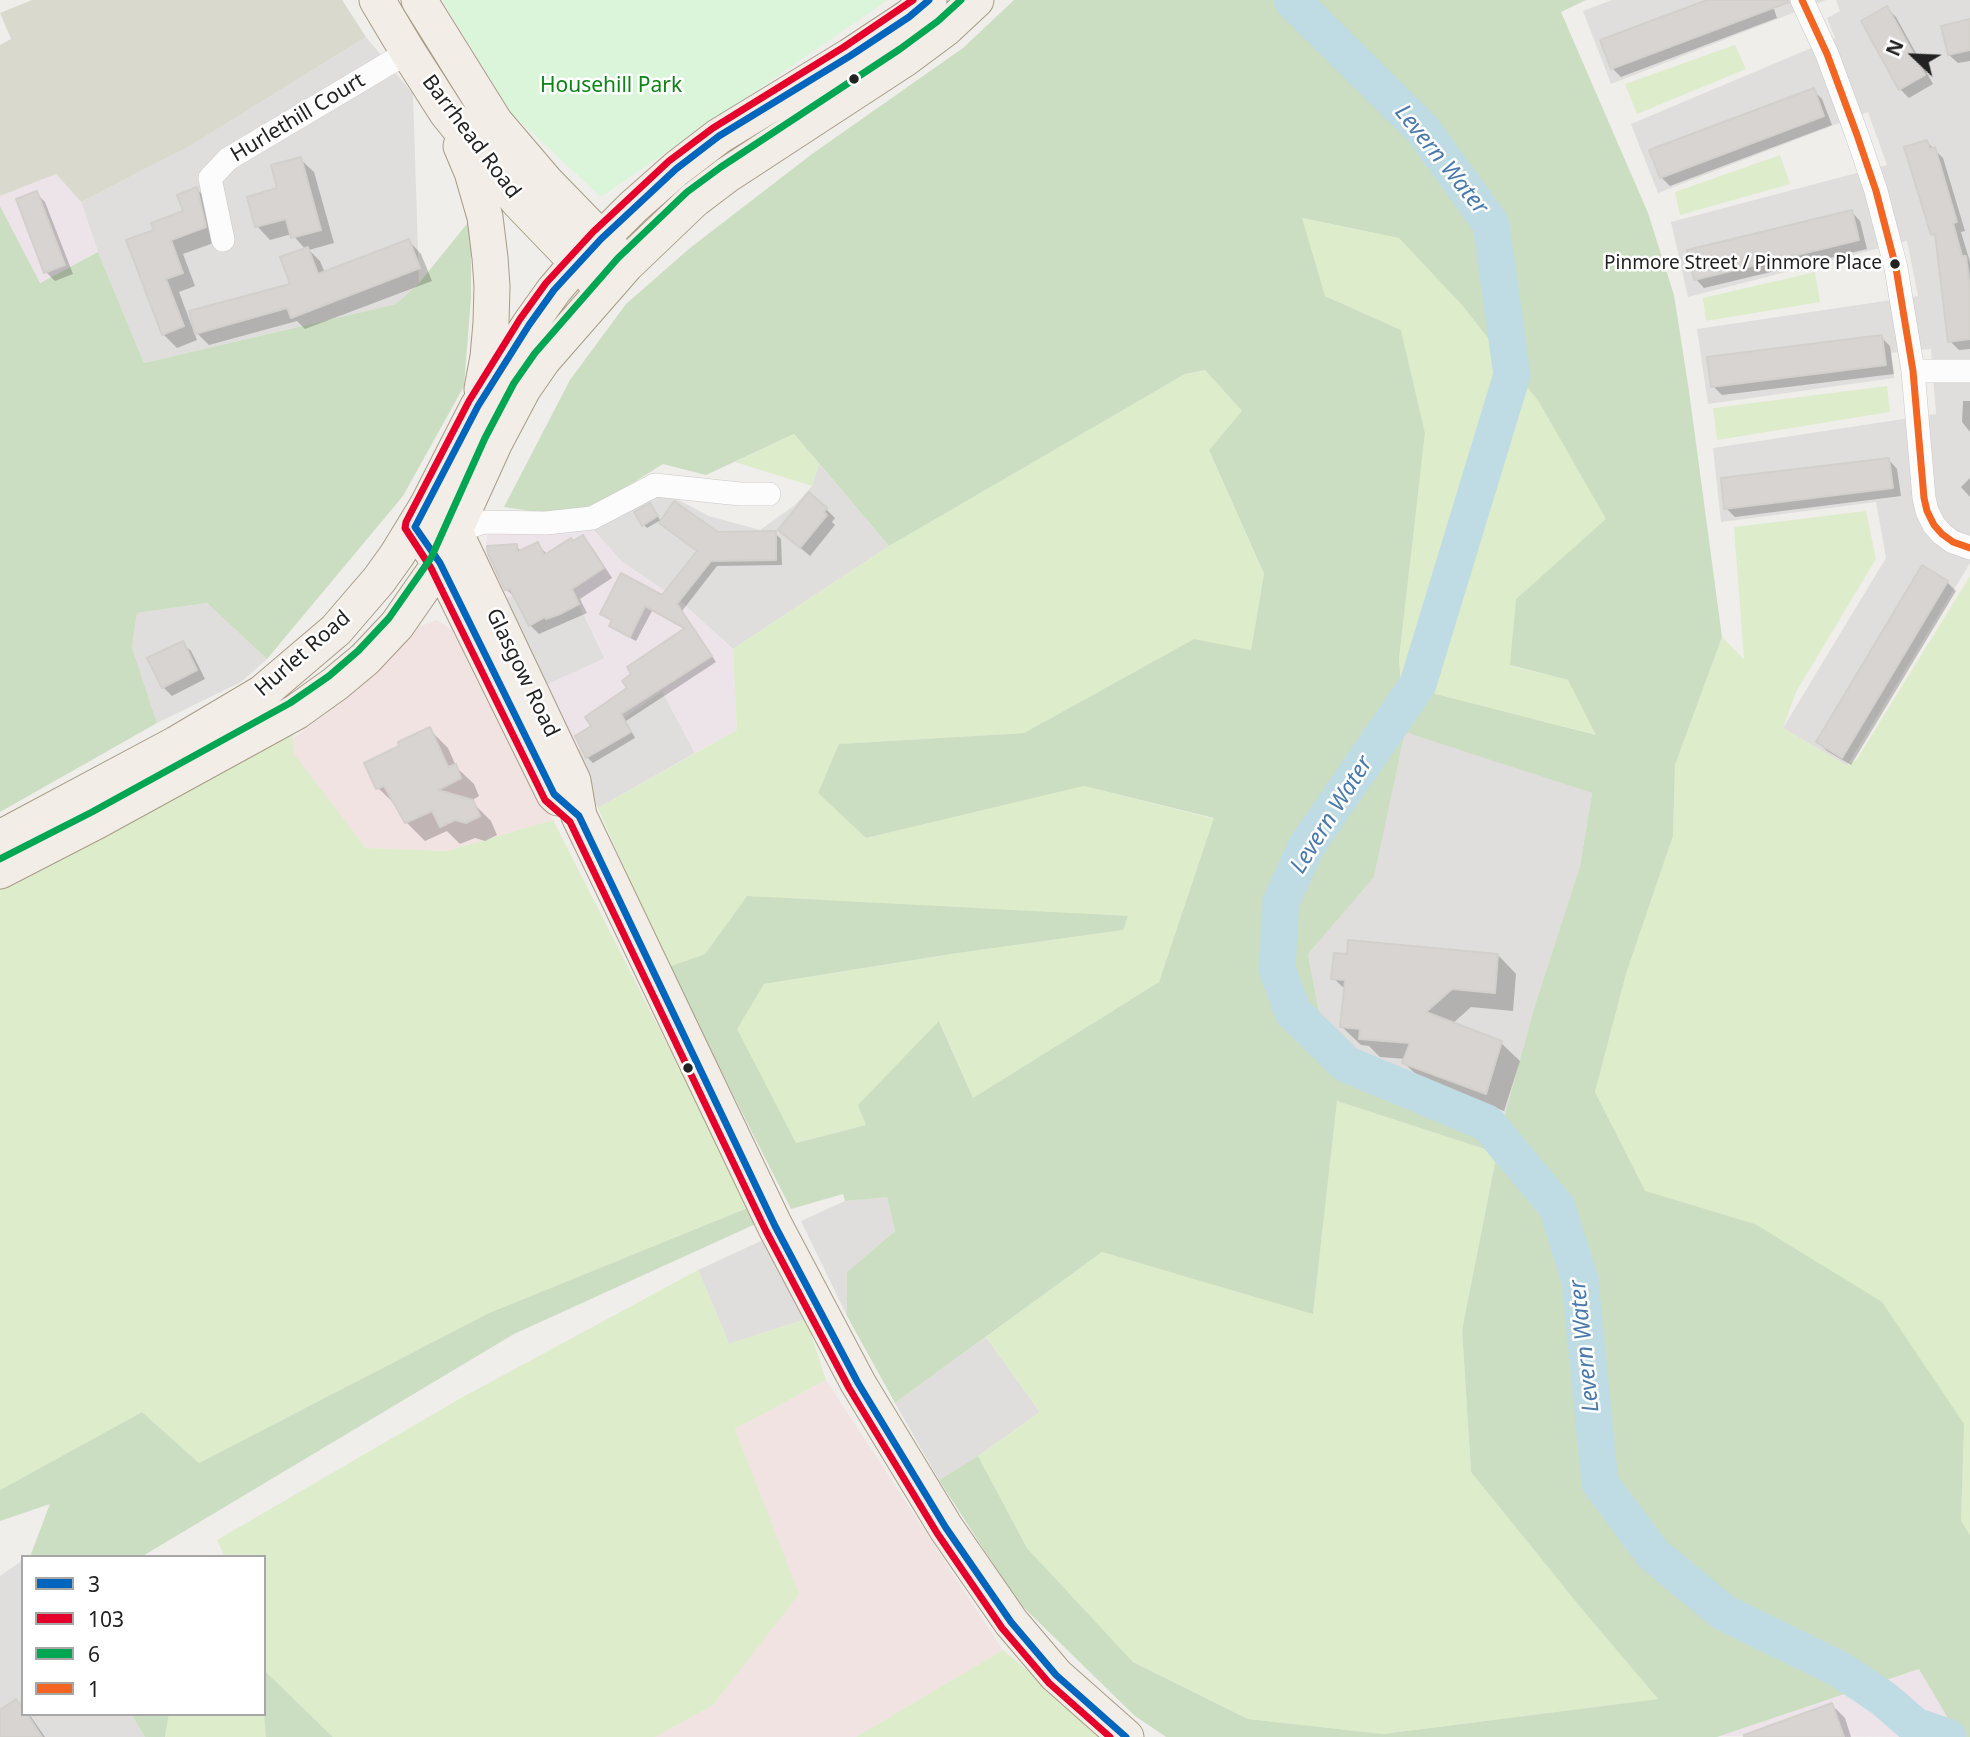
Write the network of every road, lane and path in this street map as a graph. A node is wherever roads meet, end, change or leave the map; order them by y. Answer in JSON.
{"nodes":[{"id":1,"x":377,"y":0,"type":"edge"},
{"id":2,"x":419,"y":0,"type":"edge"},
{"id":3,"x":929,"y":0,"type":"edge"},
{"id":4,"x":976,"y":0,"type":"edge"},
{"id":5,"x":1802,"y":0,"type":"edge"},
{"id":6,"x":408,"y":51,"type":"junction"},
{"id":7,"x":447,"y":113,"type":"junction"},
{"id":8,"x":486,"y":135,"type":"junction"},
{"id":9,"x":601,"y":239,"type":"junction"},
{"id":10,"x":223,"y":240,"type":"dead end"},
{"id":11,"x":577,"y":263,"type":"junction"},
{"id":12,"x":615,"y":278,"type":"junction"},
{"id":13,"x":1913,"y":371,"type":"junction"},
{"id":14,"x":1970,"y":371,"type":"edge"},
{"id":15,"x":478,"y":406,"type":"junction"},
{"id":16,"x":769,"y":494,"type":"dead end"},
{"id":17,"x":421,"y":516,"type":"junction"},
{"id":18,"x":454,"y":532,"type":"junction"},
{"id":19,"x":1970,"y":548,"type":"edge"},
{"id":20,"x":440,"y":563,"type":"junction"},
{"id":21,"x":579,"y":816,"type":"junction"},
{"id":22,"x":0,"y":838,"type":"edge"},
{"id":23,"x":0,"y":871,"type":"edge"},
{"id":24,"x":1126,"y":1737,"type":"edge"}],
"edges":[{"from":1,"to":6,"type":"main road","name":"Barrhead Road"},
{"from":2,"to":8,"type":"main road","name":"Barrhead Road"},
{"from":3,"to":9,"type":"main road","name":"Hurlet Road"},
{"from":4,"to":12,"type":"main road","name":"Hurlet Road"},
{"from":5,"to":13,"type":"street"},
{"from":6,"to":7,"type":"main road","name":"Barrhead Road"},
{"from":6,"to":10,"type":"street","name":"Hurlethill Court"},
{"from":7,"to":8,"type":"main road","name":"Barrhead Road"},
{"from":7,"to":15,"type":"main road"},
{"from":8,"to":9,"type":"main road","name":"Barrhead Road"},
{"from":8,"to":11,"type":"main road","name":"Barrhead Road"},
{"from":9,"to":11,"type":"main road","name":"Hurlet Road"},
{"from":9,"to":12,"type":"main road","name":"Barrhead Road"},
{"from":11,"to":12,"type":"main road","name":"Barrhead Road"},
{"from":11,"to":15,"type":"main road","name":"Hurlet Road"},
{"from":12,"to":18,"type":"main road","name":"Hurlet Road"},
{"from":13,"to":14,"type":"street"},
{"from":13,"to":19,"type":"street"},
{"from":15,"to":17,"type":"main road","name":"Hurlet Road"},
{"from":16,"to":18,"type":"street"},
{"from":17,"to":18,"type":"main road"},
{"from":17,"to":20,"type":"main road","name":"Glasgow Road"},
{"from":17,"to":22,"type":"main road","name":"Hurlet Road"},
{"from":18,"to":20,"type":"main road","name":"Hurlet Road"},
{"from":18,"to":21,"type":"main road","name":"Glasgow Road"},
{"from":20,"to":21,"type":"main road","name":"Glasgow Road"},
{"from":20,"to":23,"type":"main road","name":"Hurlet Road"},
{"from":21,"to":24,"type":"main road","name":"Glasgow Road"}]}
